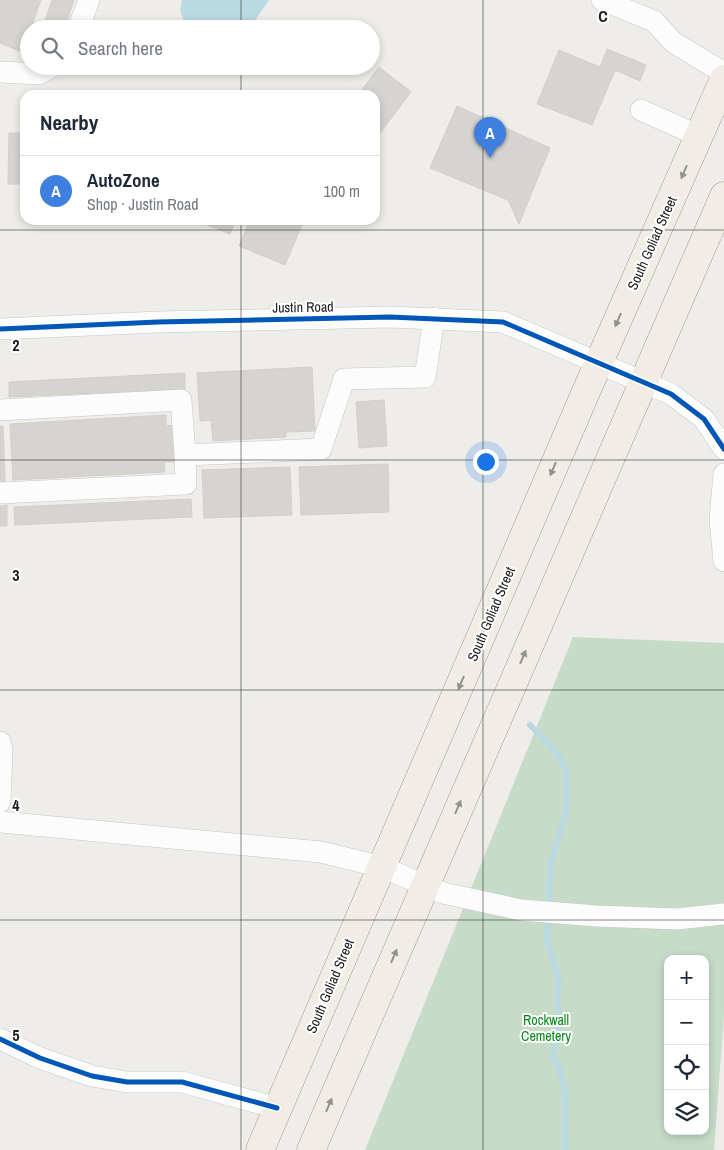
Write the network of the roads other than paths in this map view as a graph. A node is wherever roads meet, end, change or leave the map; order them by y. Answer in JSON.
{"nodes":[{"id":1,"x":89,"y":0,"type":"edge"},
{"id":2,"x":602,"y":0,"type":"edge"},
{"id":3,"x":81,"y":20,"type":"edge"},
{"id":4,"x":0,"y":72,"type":"edge"},
{"id":5,"x":20,"y":73,"type":"edge"},
{"id":6,"x":724,"y":73,"type":"edge"},
{"id":7,"x":724,"y":79,"type":"edge"},
{"id":8,"x":641,"y":110,"type":"dead end"},
{"id":9,"x":699,"y":136,"type":"junction"},
{"id":10,"x":724,"y":196,"type":"edge"},
{"id":11,"x":434,"y":318,"type":"junction"},
{"id":12,"x":0,"y":329,"type":"edge"},
{"id":13,"x":599,"y":362,"type":"junction"},
{"id":14,"x":643,"y":382,"type":"junction"},
{"id":15,"x":0,"y":410,"type":"edge"},
{"id":16,"x":724,"y":449,"type":"edge"},
{"id":17,"x":185,"y":455,"type":"junction"},
{"id":18,"x":724,"y":474,"type":"edge"},
{"id":19,"x":0,"y":493,"type":"edge"},
{"id":20,"x":724,"y":562,"type":"edge"},
{"id":21,"x":0,"y":742,"type":"edge"},
{"id":22,"x":0,"y":802,"type":"edge"},
{"id":23,"x":0,"y":822,"type":"edge"},
{"id":24,"x":382,"y":867,"type":"junction"},
{"id":25,"x":424,"y":886,"type":"junction"},
{"id":26,"x":724,"y":914,"type":"edge"},
{"id":27,"x":0,"y":1039,"type":"edge"},
{"id":28,"x":277,"y":1108,"type":"junction"},
{"id":29,"x":260,"y":1150,"type":"edge"},
{"id":30,"x":310,"y":1150,"type":"edge"}],
"edges":[{"from":1,"to":3,"type":"street"},
{"from":2,"to":6,"type":"street"},
{"from":4,"to":5,"type":"street"},
{"from":7,"to":9,"type":"main road","name":"South Goliad Street"},
{"from":8,"to":9,"type":"street"},
{"from":9,"to":13,"type":"main road","name":"South Goliad Street","one_way":true},
{"from":10,"to":14,"type":"main road"},
{"from":11,"to":12,"type":"street","name":"Justin Road"},
{"from":11,"to":13,"type":"street","name":"Justin Road"},
{"from":11,"to":17,"type":"street"},
{"from":13,"to":14,"type":"street","name":"Justin Road"},
{"from":13,"to":24,"type":"main road","name":"South Goliad Street","one_way":true},
{"from":14,"to":16,"type":"street","name":"Justin Road"},
{"from":25,"to":14,"type":"main road","one_way":true},
{"from":15,"to":17,"type":"street"},
{"from":17,"to":19,"type":"street"},
{"from":18,"to":20,"type":"street"},
{"from":21,"to":22,"type":"street"},
{"from":23,"to":24,"type":"street"},
{"from":24,"to":25,"type":"street"},
{"from":24,"to":28,"type":"main road","name":"South Goliad Street"},
{"from":25,"to":26,"type":"street"},
{"from":30,"to":25,"type":"main road","one_way":true},
{"from":27,"to":28,"type":"street"},
{"from":28,"to":29,"type":"main road","name":"South Goliad Street"}]}
